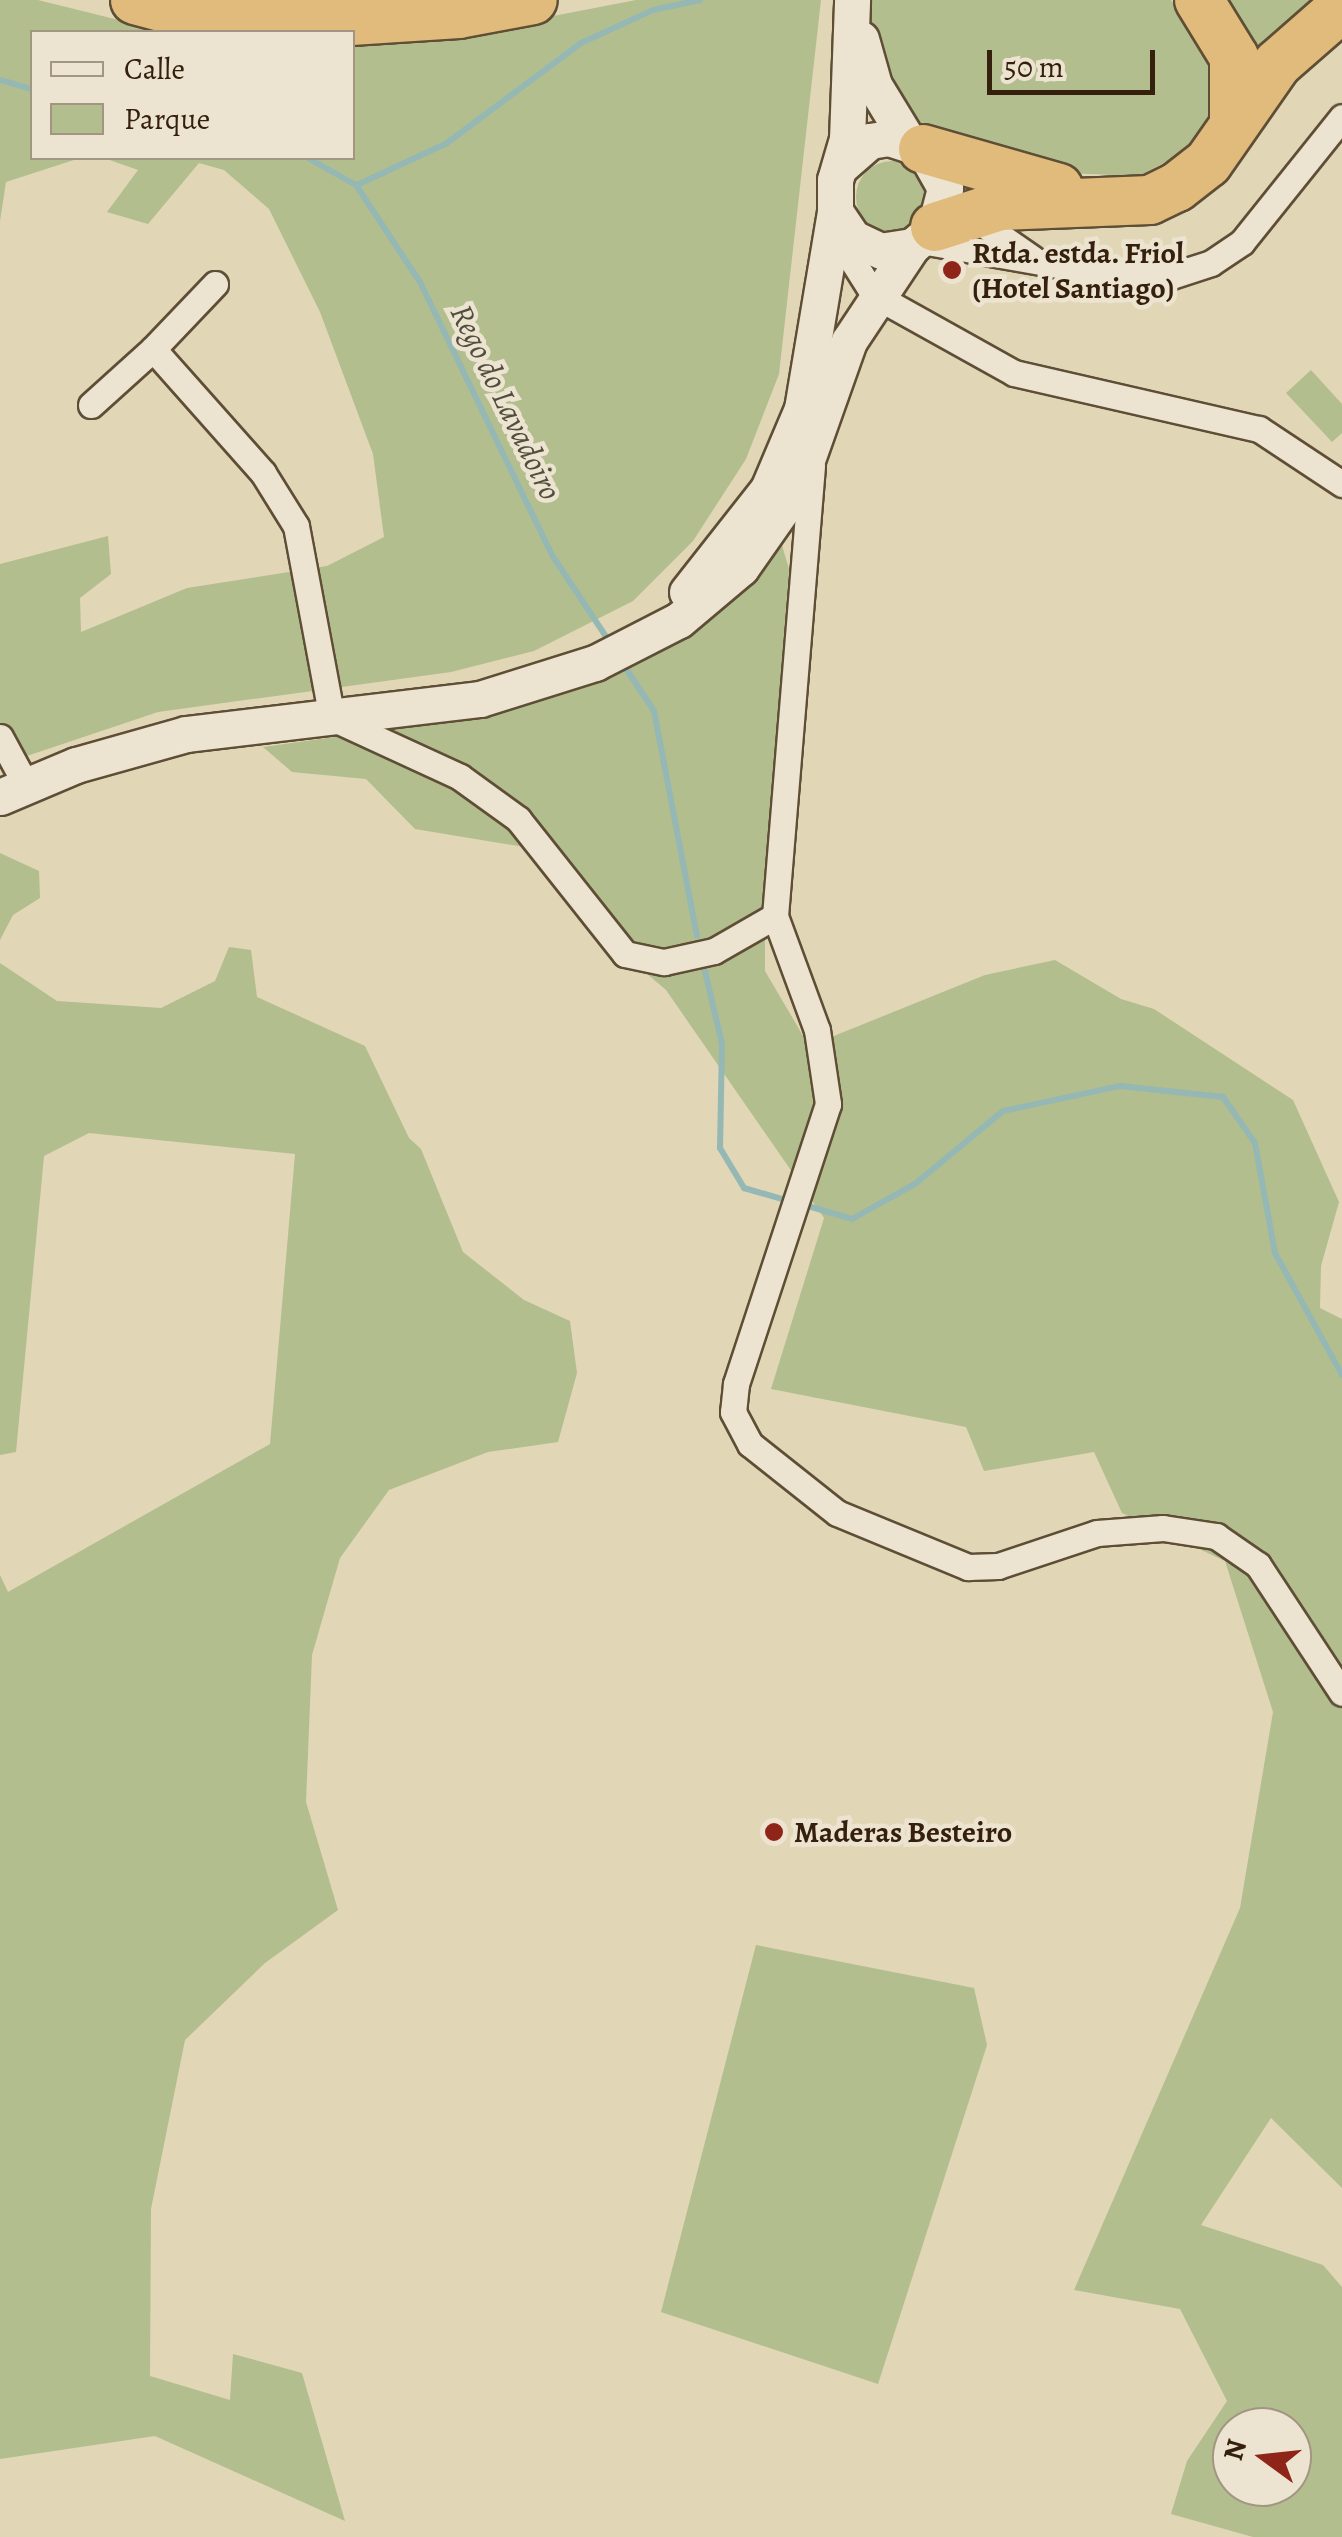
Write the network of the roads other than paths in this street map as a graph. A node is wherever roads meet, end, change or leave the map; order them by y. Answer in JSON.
{"nodes":[{"id":1,"x":136,"y":0,"type":"edge"},
{"id":2,"x":533,"y":0,"type":"edge"},
{"id":3,"x":1199,"y":0,"type":"edge"},
{"id":4,"x":852,"y":2,"type":"edge"},
{"id":5,"x":1342,"y":8,"type":"edge"},
{"id":6,"x":1342,"y":117,"type":"edge"},
{"id":7,"x":1234,"y":124,"type":"junction"},
{"id":8,"x":841,"y":166,"type":"junction"},
{"id":9,"x":1101,"y":198,"type":"junction"},
{"id":10,"x":839,"y":218,"type":"junction"},
{"id":11,"x":920,"y":220,"type":"junction"},
{"id":12,"x":1032,"y":258,"type":"junction"},
{"id":13,"x":826,"y":278,"type":"junction"},
{"id":14,"x":215,"y":284,"type":"dead end"},
{"id":15,"x":153,"y":349,"type":"junction"},
{"id":16,"x":91,"y":405,"type":"dead end"},
{"id":17,"x":813,"y":452,"type":"junction"},
{"id":18,"x":1342,"y":484,"type":"edge"},
{"id":19,"x":596,"y":663,"type":"junction"},
{"id":20,"x":332,"y":718,"type":"junction"},
{"id":21,"x":0,"y":738,"type":"edge"},
{"id":22,"x":12,"y":790,"type":"edge"},
{"id":23,"x":776,"y":916,"type":"junction"},
{"id":24,"x":1342,"y":1693,"type":"edge"}],
"edges":[{"from":1,"to":2,"type":"highway"},
{"from":3,"to":7,"type":"highway"},
{"from":4,"to":8,"type":"main road"},
{"from":4,"to":11,"type":"main road"},
{"from":5,"to":7,"type":"highway"},
{"from":6,"to":12,"type":"street"},
{"from":7,"to":9,"type":"highway"},
{"from":8,"to":10,"type":"main road"},
{"from":8,"to":11,"type":"main road"},
{"from":9,"to":11,"type":"highway"},
{"from":9,"to":11,"type":"highway"},
{"from":10,"to":11,"type":"main road"},
{"from":10,"to":11,"type":"street"},
{"from":10,"to":13,"type":"main road"},
{"from":11,"to":12,"type":"street"},
{"from":11,"to":12,"type":"street"},
{"from":11,"to":17,"type":"main road"},
{"from":11,"to":18,"type":"street"},
{"from":13,"to":17,"type":"street"},
{"from":13,"to":19,"type":"main road"},
{"from":14,"to":15,"type":"street"},
{"from":15,"to":16,"type":"street"},
{"from":15,"to":20,"type":"street"},
{"from":17,"to":19,"type":"main road"},
{"from":17,"to":23,"type":"street"},
{"from":19,"to":20,"type":"main road"},
{"from":20,"to":22,"type":"main road"},
{"from":20,"to":23,"type":"street"},
{"from":21,"to":22,"type":"street"},
{"from":23,"to":24,"type":"street"}]}
